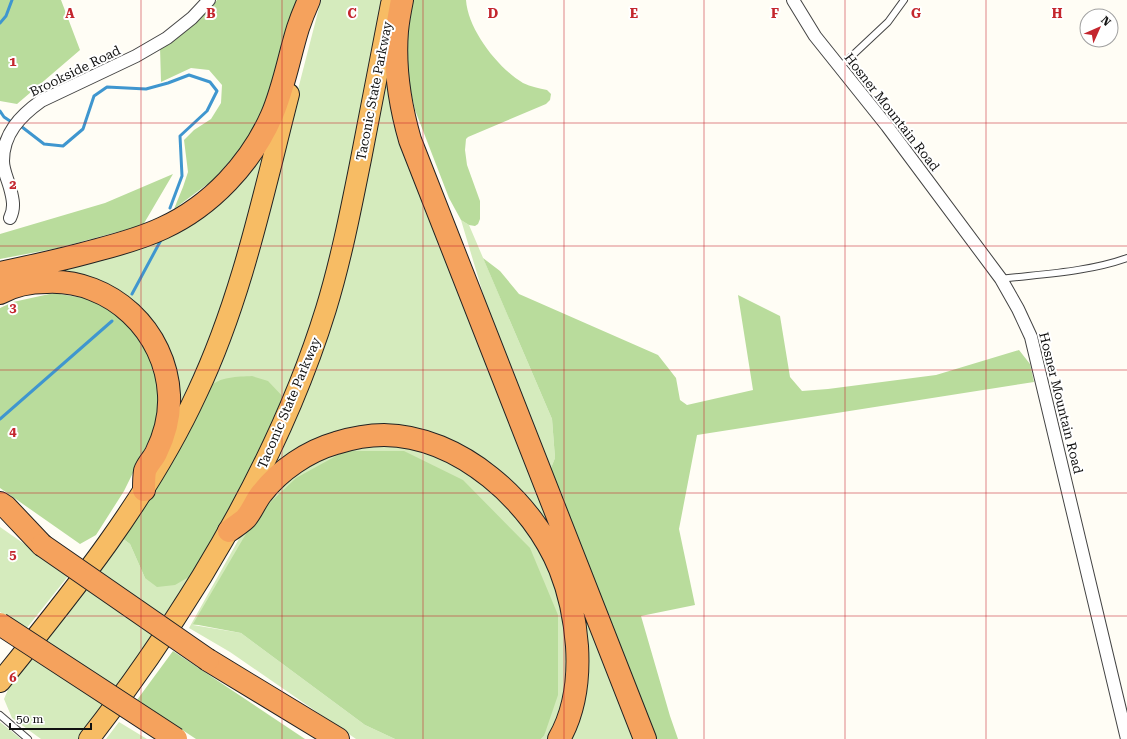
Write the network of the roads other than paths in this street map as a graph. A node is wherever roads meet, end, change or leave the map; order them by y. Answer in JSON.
{"nodes":[{"id":1,"x":209,"y":0,"type":"edge"},
{"id":2,"x":309,"y":0,"type":"edge"},
{"id":3,"x":312,"y":0,"type":"edge"},
{"id":4,"x":392,"y":0,"type":"edge"},
{"id":5,"x":402,"y":0,"type":"edge"},
{"id":6,"x":793,"y":0,"type":"edge"},
{"id":7,"x":904,"y":0,"type":"edge"},
{"id":8,"x":839,"y":68,"type":"junction"},
{"id":9,"x":10,"y":218,"type":"dead end"},
{"id":10,"x":1127,"y":258,"type":"edge"},
{"id":11,"x":0,"y":273,"type":"edge"},
{"id":12,"x":1001,"y":279,"type":"junction"},
{"id":13,"x":0,"y":293,"type":"edge"},
{"id":14,"x":144,"y":490,"type":"junction"},
{"id":15,"x":0,"y":503,"type":"edge"},
{"id":16,"x":0,"y":516,"type":"edge"},
{"id":17,"x":229,"y":531,"type":"junction"},
{"id":18,"x":42,"y":545,"type":"junction"},
{"id":19,"x":0,"y":624,"type":"edge"},
{"id":20,"x":208,"y":660,"type":"junction"},
{"id":21,"x":0,"y":682,"type":"edge"},
{"id":22,"x":0,"y":715,"type":"edge"},
{"id":23,"x":28,"y":739,"type":"edge"},
{"id":24,"x":89,"y":739,"type":"edge"},
{"id":25,"x":176,"y":739,"type":"edge"},
{"id":26,"x":324,"y":739,"type":"edge"},
{"id":27,"x":338,"y":739,"type":"edge"},
{"id":28,"x":559,"y":739,"type":"edge"},
{"id":29,"x":645,"y":739,"type":"edge"},
{"id":30,"x":1127,"y":739,"type":"edge"}],
"edges":[{"from":1,"to":9,"type":"street","name":"Brookside Road"},
{"from":2,"to":11,"type":"highway"},
{"from":3,"to":14,"type":"highway"},
{"from":4,"to":17,"type":"highway","name":"Taconic State Parkway"},
{"from":5,"to":29,"type":"highway"},
{"from":6,"to":8,"type":"street","name":"Hosner Mountain Road"},
{"from":7,"to":8,"type":"lane"},
{"from":8,"to":12,"type":"street","name":"Hosner Mountain Road"},
{"from":10,"to":12,"type":"lane"},
{"from":12,"to":30,"type":"street","name":"Hosner Mountain Road"},
{"from":13,"to":14,"type":"highway"},
{"from":14,"to":21,"type":"highway"},
{"from":15,"to":18,"type":"highway"},
{"from":16,"to":18,"type":"highway"},
{"from":17,"to":24,"type":"highway","name":"Taconic State Parkway"},
{"from":17,"to":28,"type":"highway"},
{"from":18,"to":20,"type":"highway","bridge":true},
{"from":19,"to":25,"type":"highway","bridge":true},
{"from":20,"to":26,"type":"highway"},
{"from":20,"to":27,"type":"highway"},
{"from":22,"to":23,"type":"lane"}]}
